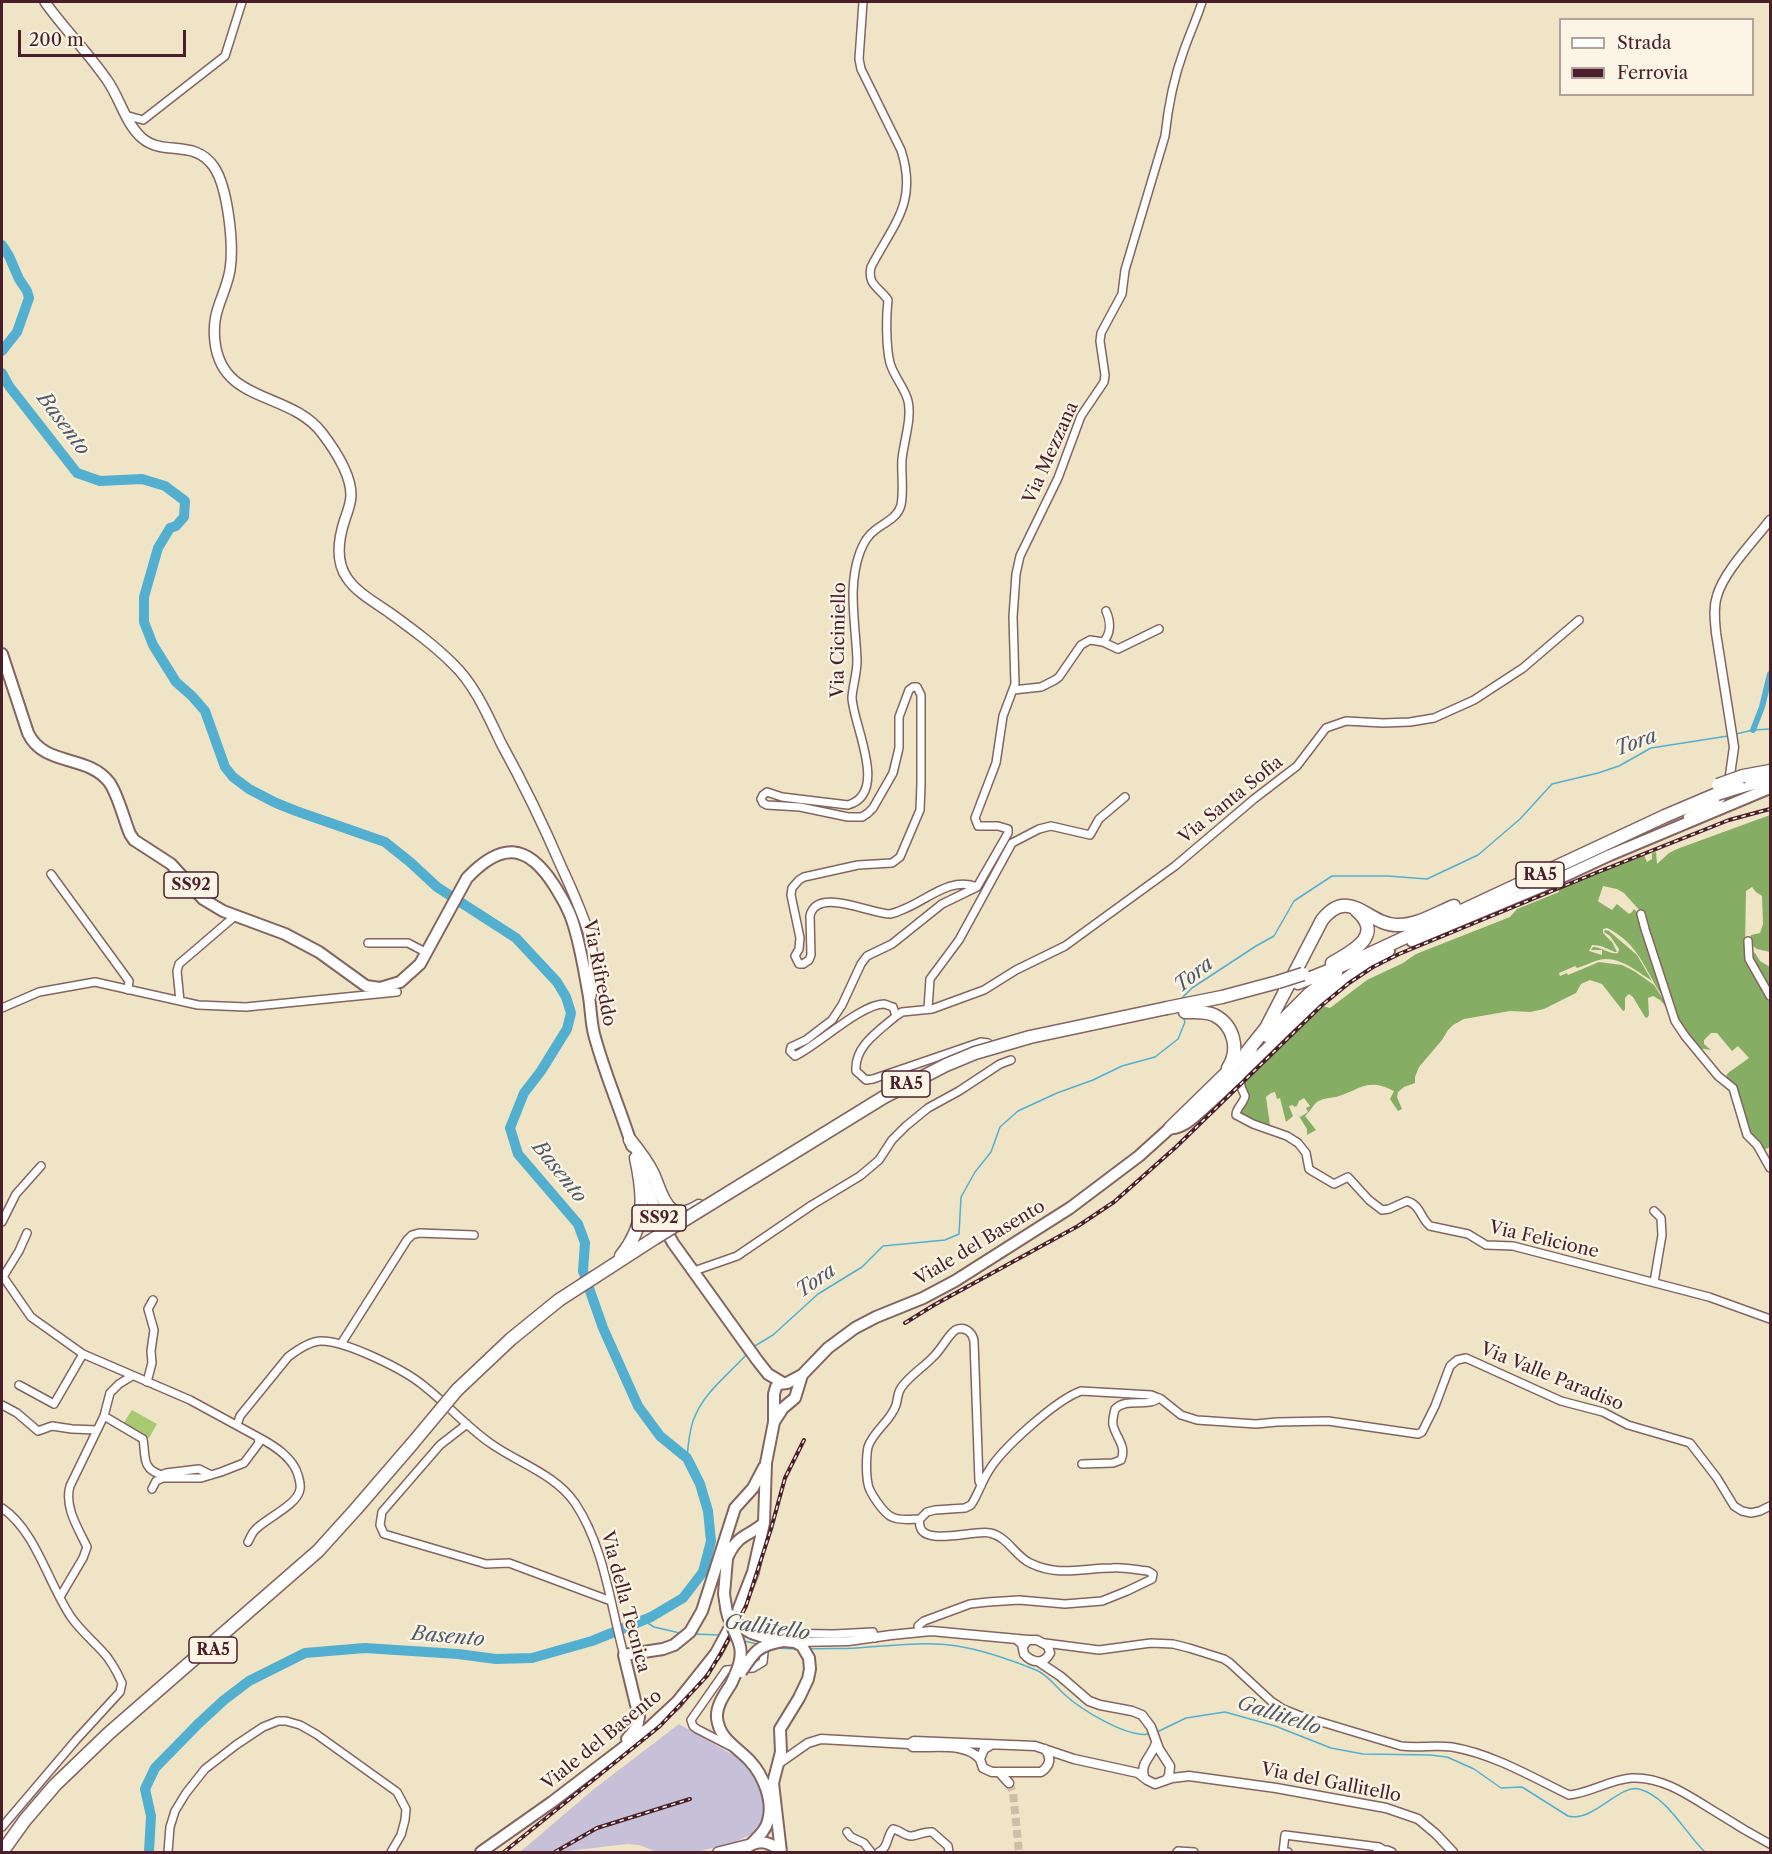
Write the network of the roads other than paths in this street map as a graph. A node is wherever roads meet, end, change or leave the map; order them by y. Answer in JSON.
{"nodes":[{"id":1,"x":45,"y":2,"type":"edge"},
{"id":2,"x":242,"y":2,"type":"edge"},
{"id":3,"x":862,"y":2,"type":"edge"},
{"id":4,"x":1202,"y":2,"type":"edge"},
{"id":5,"x":125,"y":115,"type":"junction"},
{"id":6,"x":1770,"y":520,"type":"edge"},
{"id":7,"x":1106,"y":611,"type":"dead end"},
{"id":8,"x":1579,"y":620,"type":"dead end"},
{"id":9,"x":1159,"y":629,"type":"dead end"},
{"id":10,"x":1103,"y":642,"type":"junction"},
{"id":11,"x":2,"y":654,"type":"edge"},
{"id":12,"x":1013,"y":690,"type":"junction"},
{"id":13,"x":1770,"y":771,"type":"edge"},
{"id":14,"x":1770,"y":779,"type":"edge"},
{"id":15,"x":1741,"y":782,"type":"junction"},
{"id":16,"x":1770,"y":788,"type":"edge"},
{"id":17,"x":1717,"y":790,"type":"junction"},
{"id":18,"x":1125,"y":797,"type":"dead end"},
{"id":19,"x":1674,"y":830,"type":"junction"},
{"id":20,"x":1012,"y":843,"type":"junction"},
{"id":21,"x":996,"y":853,"type":"junction"},
{"id":22,"x":51,"y":874,"type":"dead end"},
{"id":23,"x":977,"y":887,"type":"junction"},
{"id":24,"x":1469,"y":899,"type":"junction"},
{"id":25,"x":1353,"y":907,"type":"junction"},
{"id":26,"x":1641,"y":915,"type":"dead end"},
{"id":27,"x":235,"y":916,"type":"junction"},
{"id":28,"x":1749,"y":941,"type":"dead end"},
{"id":29,"x":368,"y":943,"type":"dead end"},
{"id":30,"x":427,"y":953,"type":"junction"},
{"id":31,"x":1363,"y":957,"type":"junction"},
{"id":32,"x":1332,"y":963,"type":"junction"},
{"id":33,"x":1300,"y":978,"type":"junction"},
{"id":34,"x":128,"y":990,"type":"junction"},
{"id":35,"x":397,"y":992,"type":"dead end"},
{"id":36,"x":1770,"y":996,"type":"edge"},
{"id":37,"x":589,"y":998,"type":"junction"},
{"id":38,"x":180,"y":1001,"type":"junction"},
{"id":39,"x":1199,"y":1005,"type":"junction"},
{"id":40,"x":2,"y":1008,"type":"edge"},
{"id":41,"x":928,"y":1010,"type":"junction"},
{"id":42,"x":1185,"y":1011,"type":"junction"},
{"id":43,"x":896,"y":1016,"type":"junction"},
{"id":44,"x":988,"y":1043,"type":"dead end"},
{"id":45,"x":1246,"y":1053,"type":"junction"},
{"id":46,"x":1001,"y":1055,"type":"dead end"},
{"id":47,"x":1225,"y":1073,"type":"junction"},
{"id":48,"x":1240,"y":1077,"type":"junction"},
{"id":49,"x":1170,"y":1128,"type":"junction"},
{"id":50,"x":630,"y":1140,"type":"junction"},
{"id":51,"x":636,"y":1158,"type":"junction"},
{"id":52,"x":774,"y":1165,"type":"junction"},
{"id":53,"x":41,"y":1166,"type":"dead end"},
{"id":54,"x":1770,"y":1168,"type":"edge"},
{"id":55,"x":1654,"y":1211,"type":"dead end"},
{"id":56,"x":2,"y":1222,"type":"edge"},
{"id":57,"x":27,"y":1233,"type":"dead end"},
{"id":58,"x":474,"y":1235,"type":"dead end"},
{"id":59,"x":657,"y":1241,"type":"junction"},
{"id":60,"x":694,"y":1270,"type":"junction"},
{"id":61,"x":610,"y":1271,"type":"junction"},
{"id":62,"x":2,"y":1276,"type":"edge"},
{"id":63,"x":1654,"y":1282,"type":"junction"},
{"id":64,"x":153,"y":1300,"type":"dead end"},
{"id":65,"x":1770,"y":1319,"type":"edge"},
{"id":66,"x":341,"y":1344,"type":"junction"},
{"id":67,"x":83,"y":1354,"type":"junction"},
{"id":68,"x":768,"y":1374,"type":"junction"},
{"id":69,"x":802,"y":1375,"type":"junction"},
{"id":70,"x":132,"y":1376,"type":"junction"},
{"id":71,"x":147,"y":1382,"type":"junction"},
{"id":72,"x":785,"y":1383,"type":"junction"},
{"id":73,"x":20,"y":1385,"type":"dead end"},
{"id":74,"x":796,"y":1392,"type":"junction"},
{"id":75,"x":774,"y":1395,"type":"junction"},
{"id":76,"x":1159,"y":1398,"type":"junction"},
{"id":77,"x":788,"y":1404,"type":"junction"},
{"id":78,"x":2,"y":1405,"type":"edge"},
{"id":79,"x":104,"y":1416,"type":"junction"},
{"id":80,"x":774,"y":1422,"type":"junction"},
{"id":81,"x":467,"y":1424,"type":"junction"},
{"id":82,"x":237,"y":1425,"type":"junction"},
{"id":83,"x":97,"y":1430,"type":"junction"},
{"id":84,"x":258,"y":1437,"type":"junction"},
{"id":85,"x":415,"y":1446,"type":"junction"},
{"id":86,"x":766,"y":1463,"type":"junction"},
{"id":87,"x":1082,"y":1464,"type":"dead end"},
{"id":88,"x":211,"y":1475,"type":"junction"},
{"id":89,"x":981,"y":1486,"type":"junction"},
{"id":90,"x":152,"y":1489,"type":"dead end"},
{"id":91,"x":743,"y":1500,"type":"junction"},
{"id":92,"x":1770,"y":1506,"type":"edge"},
{"id":93,"x":2,"y":1508,"type":"edge"},
{"id":94,"x":765,"y":1518,"type":"junction"},
{"id":95,"x":920,"y":1519,"type":"junction"},
{"id":96,"x":728,"y":1532,"type":"junction"},
{"id":97,"x":248,"y":1542,"type":"dead end"},
{"id":98,"x":727,"y":1559,"type":"junction"},
{"id":99,"x":60,"y":1597,"type":"junction"},
{"id":100,"x":611,"y":1601,"type":"junction"},
{"id":101,"x":726,"y":1607,"type":"junction"},
{"id":102,"x":919,"y":1631,"type":"junction"},
{"id":103,"x":875,"y":1638,"type":"junction"},
{"id":104,"x":783,"y":1641,"type":"junction"},
{"id":105,"x":795,"y":1642,"type":"junction"},
{"id":106,"x":1025,"y":1643,"type":"junction"},
{"id":107,"x":1045,"y":1643,"type":"junction"},
{"id":108,"x":1060,"y":1646,"type":"junction"},
{"id":109,"x":1050,"y":1654,"type":"junction"},
{"id":110,"x":624,"y":1655,"type":"junction"},
{"id":111,"x":1039,"y":1662,"type":"junction"},
{"id":112,"x":1060,"y":1676,"type":"junction"},
{"id":113,"x":731,"y":1684,"type":"junction"},
{"id":114,"x":698,"y":1713,"type":"junction"},
{"id":115,"x":717,"y":1719,"type":"junction"},
{"id":116,"x":639,"y":1722,"type":"junction"},
{"id":117,"x":655,"y":1722,"type":"junction"},
{"id":118,"x":1156,"y":1743,"type":"junction"},
{"id":119,"x":909,"y":1744,"type":"junction"},
{"id":120,"x":991,"y":1745,"type":"junction"},
{"id":121,"x":734,"y":1747,"type":"junction"},
{"id":122,"x":1045,"y":1749,"type":"junction"},
{"id":123,"x":614,"y":1754,"type":"junction"},
{"id":124,"x":1164,"y":1758,"type":"junction"},
{"id":125,"x":980,"y":1759,"type":"junction"},
{"id":126,"x":1074,"y":1759,"type":"junction"},
{"id":127,"x":1147,"y":1760,"type":"junction"},
{"id":128,"x":778,"y":1764,"type":"junction"},
{"id":129,"x":1170,"y":1766,"type":"junction"},
{"id":130,"x":1047,"y":1767,"type":"junction"},
{"id":131,"x":1117,"y":1767,"type":"junction"},
{"id":132,"x":999,"y":1772,"type":"junction"},
{"id":133,"x":1032,"y":1773,"type":"junction"},
{"id":134,"x":1144,"y":1776,"type":"junction"},
{"id":135,"x":1189,"y":1776,"type":"junction"},
{"id":136,"x":1166,"y":1780,"type":"junction"},
{"id":137,"x":2,"y":1827,"type":"edge"},
{"id":138,"x":16,"y":1832,"type":"junction"},
{"id":139,"x":848,"y":1832,"type":"dead end"},
{"id":140,"x":752,"y":1844,"type":"junction"},
{"id":141,"x":1770,"y":1844,"type":"edge"},
{"id":142,"x":2,"y":1846,"type":"edge"},
{"id":143,"x":1381,"y":1851,"type":"edge"},
{"id":144,"x":2,"y":1852,"type":"edge"},
{"id":145,"x":9,"y":1852,"type":"edge"},
{"id":146,"x":168,"y":1852,"type":"edge"},
{"id":147,"x":391,"y":1852,"type":"edge"},
{"id":148,"x":481,"y":1852,"type":"edge"},
{"id":149,"x":718,"y":1852,"type":"edge"},
{"id":150,"x":742,"y":1852,"type":"edge"},
{"id":151,"x":781,"y":1852,"type":"edge"},
{"id":152,"x":871,"y":1852,"type":"edge"},
{"id":153,"x":879,"y":1852,"type":"edge"},
{"id":154,"x":950,"y":1852,"type":"edge"},
{"id":155,"x":1177,"y":1852,"type":"edge"},
{"id":156,"x":1194,"y":1852,"type":"edge"},
{"id":157,"x":1288,"y":1852,"type":"edge"},
{"id":158,"x":1392,"y":1852,"type":"edge"},
{"id":159,"x":1453,"y":1852,"type":"edge"}],
"edges":[{"from":1,"to":5,"type":"main road"},
{"from":2,"to":5,"type":"street"},
{"from":3,"to":23,"type":"street","name":"Via Ciciniello"},
{"from":4,"to":12,"type":"street","name":"Via Mezzana"},
{"from":5,"to":37,"type":"main road"},
{"from":6,"to":19,"type":"street"},
{"from":7,"to":10,"type":"street"},
{"from":8,"to":41,"type":"street","name":"Via Santa Sofia"},
{"from":9,"to":10,"type":"street"},
{"from":10,"to":12,"type":"street"},
{"from":11,"to":27,"type":"main road","name":"Via Rifreddo","number":"SS92"},
{"from":12,"to":21,"type":"street","name":"Via Mezzana"},
{"from":13,"to":15,"type":"highway","number":"RA5"},
{"from":14,"to":15,"type":"highway","number":"RA5"},
{"from":15,"to":17,"type":"highway","number":"RA5","bridge":true},
{"from":16,"to":19,"type":"main road","name":"Viale del Basento"},
{"from":17,"to":24,"type":"highway","number":"RA5"},
{"from":17,"to":31,"type":"highway","number":"RA5"},
{"from":18,"to":20,"type":"street"},
{"from":19,"to":48,"type":"main road","name":"Viale del Basento"},
{"from":20,"to":21,"type":"street"},
{"from":20,"to":41,"type":"street"},
{"from":21,"to":23,"type":"street","name":"Via Mezzana"},
{"from":22,"to":34,"type":"street"},
{"from":23,"to":43,"type":"street"},
{"from":24,"to":25,"type":"highway"},
{"from":24,"to":32,"type":"highway","number":"RA5"},
{"from":25,"to":32,"type":"highway"},
{"from":25,"to":45,"type":"highway"},
{"from":26,"to":54,"type":"street"},
{"from":27,"to":30,"type":"main road","name":"Via Rifreddo","number":"SS92"},
{"from":27,"to":38,"type":"street"},
{"from":28,"to":36,"type":"street"},
{"from":29,"to":30,"type":"street"},
{"from":30,"to":37,"type":"main road","name":"Via Rifreddo","number":"SS92"},
{"from":31,"to":33,"type":"highway","number":"RA5"},
{"from":31,"to":45,"type":"highway"},
{"from":32,"to":33,"type":"highway","number":"RA5"},
{"from":33,"to":39,"type":"highway","number":"RA5","bridge":true},
{"from":34,"to":38,"type":"street"},
{"from":34,"to":40,"type":"street"},
{"from":35,"to":38,"type":"street"},
{"from":37,"to":50,"type":"main road","name":"Via Rifreddo","number":"SS92"},
{"from":39,"to":42,"type":"highway","number":"RA5"},
{"from":39,"to":52,"type":"highway","number":"RA5","bridge":true},
{"from":41,"to":43,"type":"street","name":"Via Santa Sofia"},
{"from":42,"to":47,"type":"highway"},
{"from":42,"to":59,"type":"highway","number":"RA5"},
{"from":43,"to":44,"type":"street"},
{"from":45,"to":47,"type":"highway"},
{"from":46,"to":60,"type":"street"},
{"from":47,"to":49,"type":"highway"},
{"from":48,"to":49,"type":"main road","name":"Viale del Basento"},
{"from":48,"to":63,"type":"street","name":"Via Felicione"},
{"from":49,"to":69,"type":"main road","name":"Viale del Basento"},
{"from":50,"to":51,"type":"main road","number":"SS92"},
{"from":50,"to":52,"type":"highway"},
{"from":51,"to":60,"type":"main road","number":"SS92"},
{"from":51,"to":61,"type":"highway"},
{"from":52,"to":59,"type":"highway","number":"RA5","bridge":true},
{"from":53,"to":56,"type":"street"},
{"from":55,"to":63,"type":"street"},
{"from":57,"to":62,"type":"street"},
{"from":58,"to":66,"type":"street"},
{"from":59,"to":61,"type":"highway","number":"RA5"},
{"from":60,"to":68,"type":"main road","number":"SS92"},
{"from":61,"to":85,"type":"highway","number":"RA5","bridge":true},
{"from":62,"to":67,"type":"street"},
{"from":63,"to":65,"type":"street","name":"Via Felicione"},
{"from":64,"to":71,"type":"street"},
{"from":66,"to":81,"type":"street","name":"Via della Tecnica"},
{"from":66,"to":82,"type":"street"},
{"from":67,"to":70,"type":"street"},
{"from":67,"to":73,"type":"street"},
{"from":68,"to":72,"type":"main road","number":"SS92"},
{"from":68,"to":75,"type":"main road","number":"SS92"},
{"from":69,"to":72,"type":"main road"},
{"from":69,"to":74,"type":"main road"},
{"from":70,"to":71,"type":"street"},
{"from":70,"to":79,"type":"street"},
{"from":71,"to":82,"type":"street"},
{"from":72,"to":74,"type":"main road"},
{"from":72,"to":75,"type":"main road"},
{"from":74,"to":77,"type":"main road"},
{"from":75,"to":77,"type":"main road"},
{"from":75,"to":80,"type":"main road","name":"Viale del Basento"},
{"from":76,"to":87,"type":"street"},
{"from":76,"to":89,"type":"street","name":"Via Valle Paradiso"},
{"from":76,"to":92,"type":"street","name":"Via Valle Paradiso"},
{"from":77,"to":80,"type":"main road"},
{"from":78,"to":83,"type":"street"},
{"from":79,"to":83,"type":"street"},
{"from":79,"to":88,"type":"street"},
{"from":80,"to":86,"type":"main road","name":"Viale del Basento"},
{"from":81,"to":100,"type":"street","name":"Via della Tecnica"},
{"from":81,"to":100,"type":"street"},
{"from":82,"to":84,"type":"street"},
{"from":83,"to":99,"type":"street"},
{"from":84,"to":88,"type":"street"},
{"from":84,"to":97,"type":"street"},
{"from":85,"to":138,"type":"highway","number":"RA5"},
{"from":85,"to":145,"type":"highway","number":"RA5"},
{"from":86,"to":91,"type":"main road","name":"Viale del Basento"},
{"from":86,"to":94,"type":"main road","name":"Viale del Basento"},
{"from":88,"to":90,"type":"street"},
{"from":89,"to":95,"type":"street","name":"Via Valle Paradiso"},
{"from":89,"to":95,"type":"street","name":"Via Valle Paradiso"},
{"from":91,"to":94,"type":"main road"},
{"from":91,"to":96,"type":"main road","name":"Viale del Basento"},
{"from":93,"to":99,"type":"street"},
{"from":94,"to":98,"type":"main road"},
{"from":94,"to":117,"type":"main road","name":"Viale del Basento"},
{"from":95,"to":102,"type":"street"},
{"from":96,"to":98,"type":"main road"},
{"from":96,"to":110,"type":"main road","name":"Viale del Basento"},
{"from":98,"to":101,"type":"main road"},
{"from":99,"to":137,"type":"street"},
{"from":100,"to":110,"type":"street","name":"Via della Tecnica"},
{"from":101,"to":104,"type":"main road","bridge":true},
{"from":101,"to":113,"type":"main road","bridge":true},
{"from":102,"to":103,"type":"street"},
{"from":102,"to":106,"type":"street"},
{"from":103,"to":105,"type":"street"},
{"from":103,"to":114,"type":"street","bridge":true},
{"from":104,"to":105,"type":"main road"},
{"from":104,"to":113,"type":"main road","bridge":true},
{"from":105,"to":128,"type":"main road"},
{"from":106,"to":107,"type":"street"},
{"from":106,"to":111,"type":"street"},
{"from":107,"to":108,"type":"street"},
{"from":107,"to":109,"type":"street"},
{"from":108,"to":109,"type":"street"},
{"from":108,"to":141,"type":"street"},
{"from":109,"to":111,"type":"street"},
{"from":109,"to":112,"type":"street"},
{"from":110,"to":116,"type":"main road","name":"Via della Tecnica"},
{"from":111,"to":112,"type":"street"},
{"from":112,"to":118,"type":"street"},
{"from":113,"to":115,"type":"main road"},
{"from":114,"to":115,"type":"street"},
{"from":114,"to":121,"type":"street"},
{"from":115,"to":121,"type":"main road"},
{"from":116,"to":117,"type":"main road"},
{"from":116,"to":123,"type":"main road"},
{"from":117,"to":123,"type":"main road","name":"Viale del Basento"},
{"from":118,"to":124,"type":"street"},
{"from":118,"to":127,"type":"street"},
{"from":119,"to":120,"type":"street"},
{"from":119,"to":125,"type":"street"},
{"from":119,"to":128,"type":"street"},
{"from":120,"to":122,"type":"street"},
{"from":120,"to":125,"type":"street"},
{"from":121,"to":140,"type":"main road"},
{"from":122,"to":126,"type":"street"},
{"from":122,"to":130,"type":"street"},
{"from":123,"to":148,"type":"main road","name":"Viale del Basento"},
{"from":124,"to":127,"type":"street"},
{"from":124,"to":129,"type":"street"},
{"from":125,"to":132,"type":"street"},
{"from":126,"to":130,"type":"street"},
{"from":126,"to":131,"type":"street"},
{"from":127,"to":131,"type":"street"},
{"from":127,"to":134,"type":"street"},
{"from":128,"to":151,"type":"main road"},
{"from":129,"to":135,"type":"street","name":"Via del Gallitello"},
{"from":129,"to":136,"type":"street"},
{"from":130,"to":133,"type":"street"},
{"from":131,"to":134,"type":"street"},
{"from":132,"to":133,"type":"street"},
{"from":132,"to":133,"type":"street"},
{"from":134,"to":136,"type":"street"},
{"from":135,"to":136,"type":"street","name":"Via del Gallitello"},
{"from":135,"to":159,"type":"street","name":"Via del Gallitello"},
{"from":138,"to":142,"type":"highway","number":"RA5"},
{"from":138,"to":144,"type":"highway","number":"RA5"},
{"from":139,"to":152,"type":"street"},
{"from":140,"to":149,"type":"main road"},
{"from":140,"to":150,"type":"main road"},
{"from":140,"to":151,"type":"main road"},
{"from":143,"to":157,"type":"street"},
{"from":143,"to":158,"type":"street"},
{"from":146,"to":147,"type":"street"},
{"from":153,"to":154,"type":"street"},
{"from":155,"to":156,"type":"street"}]}
